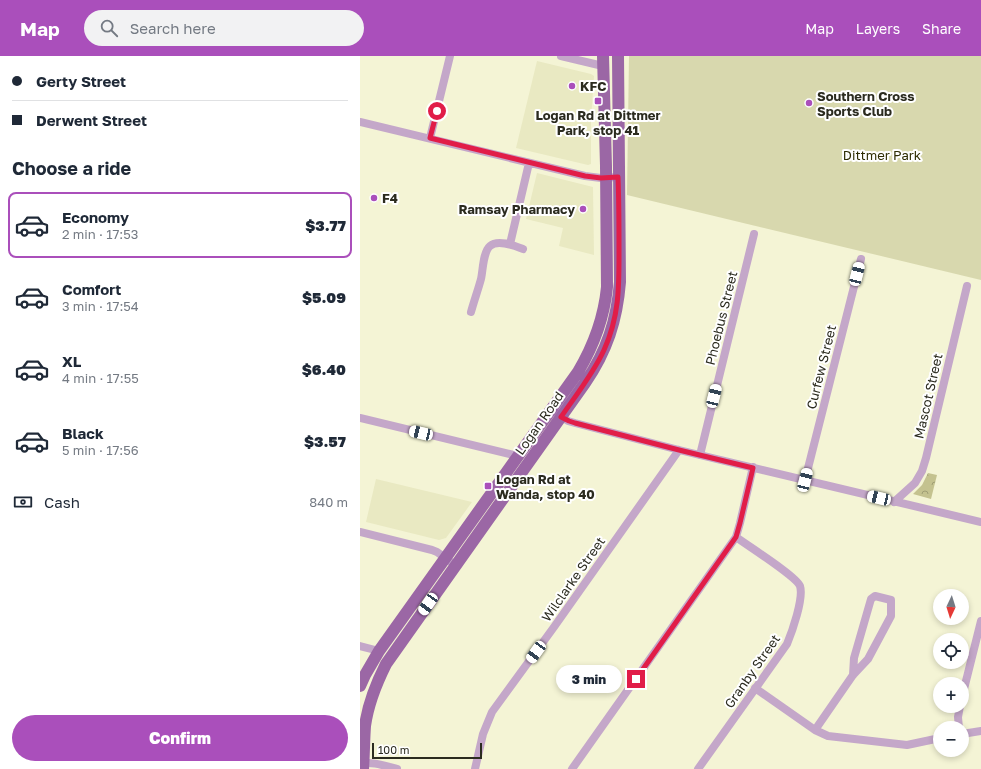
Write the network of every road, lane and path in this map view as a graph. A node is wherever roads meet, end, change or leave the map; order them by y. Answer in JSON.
{"nodes":[{"id":1,"x":450,"y":56,"type":"edge"},
{"id":2,"x":561,"y":56,"type":"edge"},
{"id":3,"x":618,"y":56,"type":"edge"},
{"id":4,"x":603,"y":61,"type":"edge"},
{"id":5,"x":360,"y":122,"type":"edge"},
{"id":6,"x":430,"y":138,"type":"junction"},
{"id":7,"x":529,"y":162,"type":"junction"},
{"id":8,"x":618,"y":177,"type":"junction"},
{"id":9,"x":606,"y":178,"type":"junction"},
{"id":10,"x":754,"y":234,"type":"dead end"},
{"id":11,"x":510,"y":244,"type":"junction"},
{"id":12,"x":523,"y":249,"type":"dead end"},
{"id":13,"x":861,"y":259,"type":"dead end"},
{"id":14,"x":967,"y":286,"type":"dead end"},
{"id":15,"x":471,"y":312,"type":"dead end"},
{"id":16,"x":550,"y":410,"type":"junction"},
{"id":17,"x":561,"y":417,"type":"junction"},
{"id":18,"x":360,"y":418,"type":"edge"},
{"id":19,"x":679,"y":450,"type":"junction"},
{"id":20,"x":700,"y":455,"type":"junction"},
{"id":21,"x":518,"y":456,"type":"junction"},
{"id":22,"x":753,"y":468,"type":"junction"},
{"id":23,"x":805,"y":480,"type":"junction"},
{"id":24,"x":894,"y":502,"type":"junction"},
{"id":25,"x":981,"y":522,"type":"edge"},
{"id":26,"x":360,"y":532,"type":"edge"},
{"id":27,"x":736,"y":537,"type":"junction"},
{"id":28,"x":445,"y":558,"type":"junction"},
{"id":29,"x":455,"y":565,"type":"junction"},
{"id":30,"x":981,"y":621,"type":"edge"},
{"id":31,"x":360,"y":646,"type":"edge"},
{"id":32,"x":378,"y":651,"type":"junction"},
{"id":33,"x":853,"y":675,"type":"junction"},
{"id":34,"x":967,"y":677,"type":"edge"},
{"id":35,"x":360,"y":686,"type":"edge"},
{"id":36,"x":755,"y":688,"type":"junction"},
{"id":37,"x":815,"y":730,"type":"junction"},
{"id":38,"x":981,"y":731,"type":"edge"},
{"id":39,"x":969,"y":733,"type":"edge"},
{"id":40,"x":933,"y":739,"type":"edge"},
{"id":41,"x":362,"y":765,"type":"edge"},
{"id":42,"x":397,"y":769,"type":"edge"},
{"id":43,"x":474,"y":769,"type":"edge"},
{"id":44,"x":572,"y":769,"type":"edge"},
{"id":45,"x":698,"y":769,"type":"edge"}],
"edges":[{"from":1,"to":6,"type":"street"},
{"from":2,"to":4,"type":"street"},
{"from":3,"to":8,"type":"main road","name":"Logan Road"},
{"from":4,"to":9,"type":"main road","name":"Logan Road"},
{"from":5,"to":6,"type":"street"},
{"from":6,"to":7,"type":"street"},
{"from":7,"to":9,"type":"street"},
{"from":7,"to":11,"type":"street"},
{"from":8,"to":9,"type":"street"},
{"from":8,"to":17,"type":"main road","name":"Logan Road"},
{"from":9,"to":16,"type":"main road","name":"Logan Road"},
{"from":10,"to":20,"type":"street","name":"Phoebus Street"},
{"from":11,"to":12,"type":"street"},
{"from":11,"to":15,"type":"street"},
{"from":13,"to":23,"type":"street","name":"Curfew Street"},
{"from":14,"to":24,"type":"street","name":"Mascot Street"},
{"from":16,"to":17,"type":"street"},
{"from":16,"to":21,"type":"main road","name":"Logan Road"},
{"from":17,"to":19,"type":"street"},
{"from":17,"to":29,"type":"main road","name":"Logan Road"},
{"from":18,"to":21,"type":"street"},
{"from":19,"to":20,"type":"street"},
{"from":19,"to":43,"type":"street","name":"Wilclarke Street"},
{"from":20,"to":22,"type":"street"},
{"from":21,"to":28,"type":"main road","name":"Logan Road"},
{"from":22,"to":23,"type":"street"},
{"from":22,"to":27,"type":"street"},
{"from":23,"to":24,"type":"street"},
{"from":24,"to":25,"type":"street"},
{"from":26,"to":28,"type":"street"},
{"from":27,"to":36,"type":"street","name":"Granby Street"},
{"from":27,"to":44,"type":"street"},
{"from":28,"to":29,"type":"street"},
{"from":28,"to":32,"type":"main road","name":"Logan Road"},
{"from":29,"to":41,"type":"main road","name":"Logan Road"},
{"from":30,"to":34,"type":"street"},
{"from":31,"to":32,"type":"street"},
{"from":32,"to":35,"type":"main road","name":"Logan Road"},
{"from":33,"to":33,"type":"street"},
{"from":33,"to":37,"type":"street"},
{"from":36,"to":37,"type":"street"},
{"from":36,"to":45,"type":"street","name":"Granby Street"},
{"from":37,"to":40,"type":"street"},
{"from":38,"to":39,"type":"street"},
{"from":41,"to":42,"type":"street"}]}
